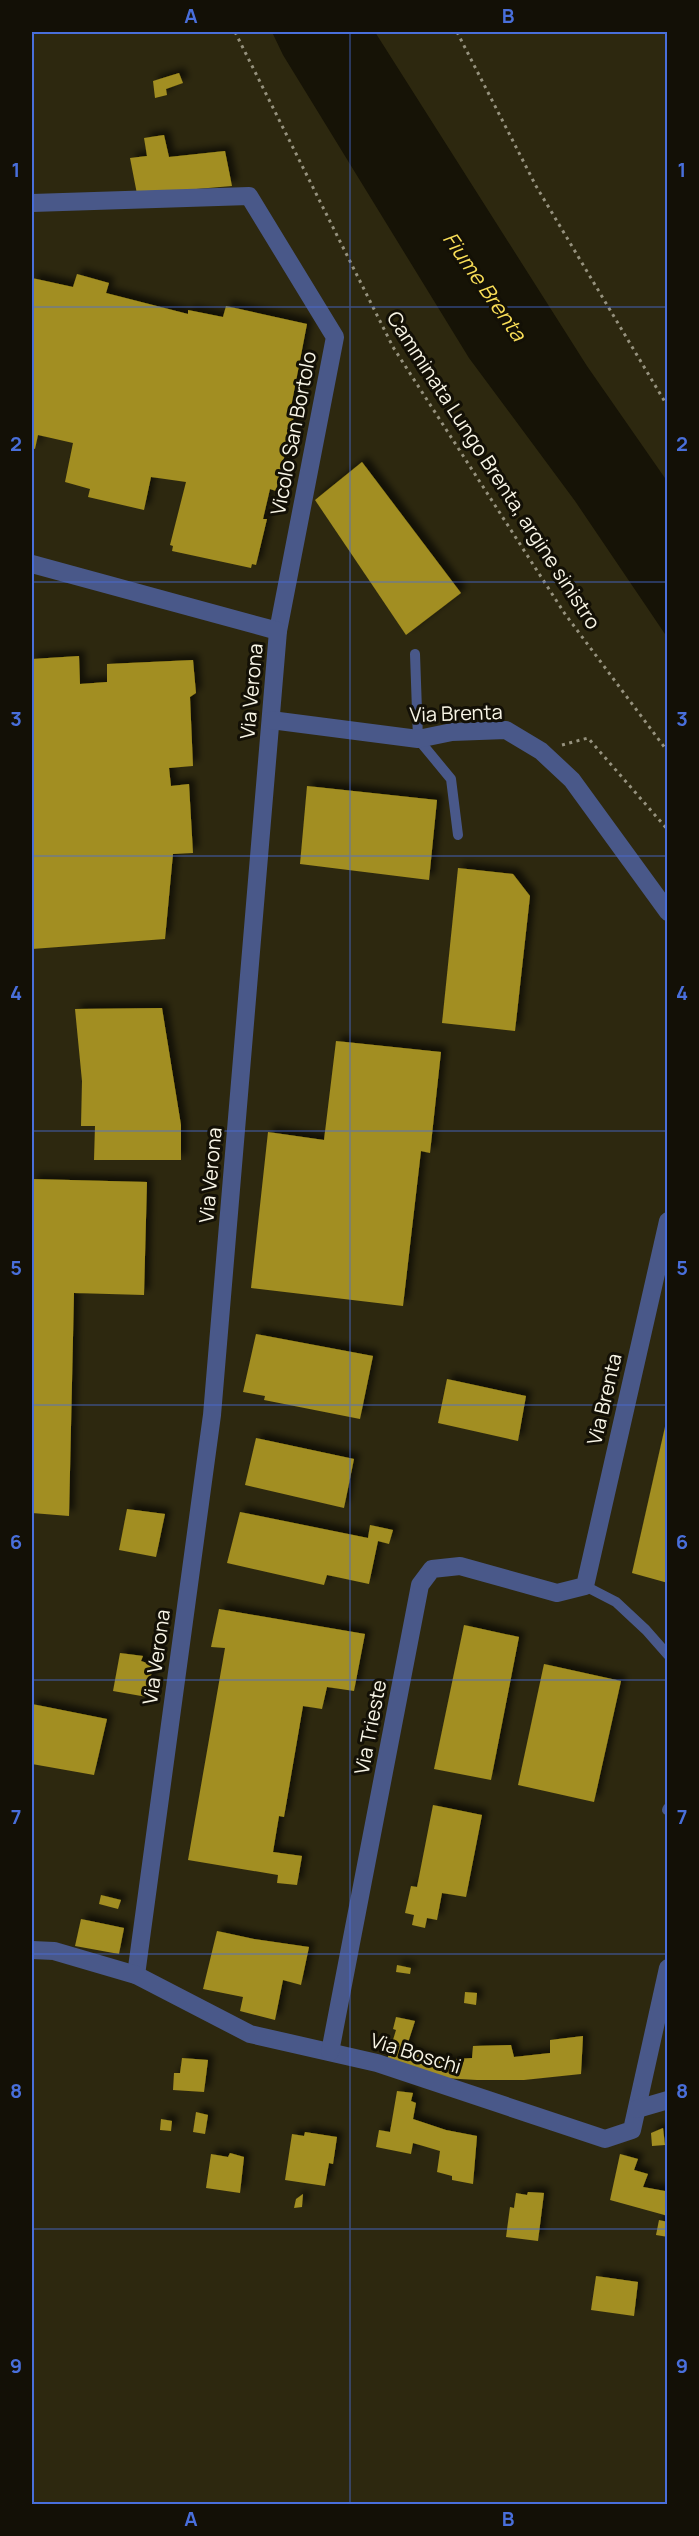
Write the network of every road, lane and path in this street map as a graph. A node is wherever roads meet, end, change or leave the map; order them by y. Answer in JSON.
{"nodes":[{"id":1,"x":235,"y":32,"type":"edge"},
{"id":2,"x":458,"y":32,"type":"edge"},
{"id":3,"x":32,"y":203,"type":"edge"},
{"id":4,"x":668,"y":407,"type":"edge"},
{"id":5,"x":32,"y":564,"type":"edge"},
{"id":6,"x":278,"y":631,"type":"junction"},
{"id":7,"x":416,"y":654,"type":"dead end"},
{"id":8,"x":271,"y":720,"type":"junction"},
{"id":9,"x":418,"y":739,"type":"junction"},
{"id":10,"x":541,"y":752,"type":"junction"},
{"id":11,"x":668,"y":752,"type":"edge"},
{"id":12,"x":668,"y":830,"type":"edge"},
{"id":13,"x":458,"y":835,"type":"dead end"},
{"id":14,"x":668,"y":912,"type":"edge"},
{"id":15,"x":668,"y":1221,"type":"edge"},
{"id":16,"x":585,"y":1586,"type":"junction"},
{"id":17,"x":668,"y":1655,"type":"edge"},
{"id":18,"x":32,"y":1950,"type":"edge"},
{"id":19,"x":668,"y":1968,"type":"edge"},
{"id":20,"x":136,"y":1975,"type":"junction"},
{"id":21,"x":330,"y":2052,"type":"junction"},
{"id":22,"x":668,"y":2100,"type":"edge"},
{"id":23,"x":637,"y":2109,"type":"junction"}],
"edges":[{"from":1,"to":11,"type":"path","name":"Camminata Lungo Brenta, argine sinistro"},
{"from":2,"to":4,"type":"path"},
{"from":3,"to":6,"type":"street","name":"Vicolo San Bortolo"},
{"from":5,"to":6,"type":"street","name":"Via Verona"},
{"from":6,"to":8,"type":"street","name":"Via Verona"},
{"from":7,"to":9,"type":"lane"},
{"from":8,"to":9,"type":"street","name":"Via Brenta"},
{"from":8,"to":20,"type":"street","name":"Via Verona"},
{"from":9,"to":10,"type":"street","name":"Via Brenta"},
{"from":9,"to":13,"type":"lane"},
{"from":10,"to":12,"type":"path"},
{"from":10,"to":14,"type":"street","name":"Via Brenta"},
{"from":15,"to":16,"type":"street","name":"Via Brenta"},
{"from":16,"to":17,"type":"lane"},
{"from":16,"to":21,"type":"street","name":"Via Trieste"},
{"from":18,"to":20,"type":"street","name":"Via Boschi"},
{"from":19,"to":23,"type":"street","name":"Via Boschi"},
{"from":20,"to":21,"type":"street","name":"Via Boschi"},
{"from":21,"to":23,"type":"street","name":"Via Boschi"},
{"from":22,"to":23,"type":"street"}]}
